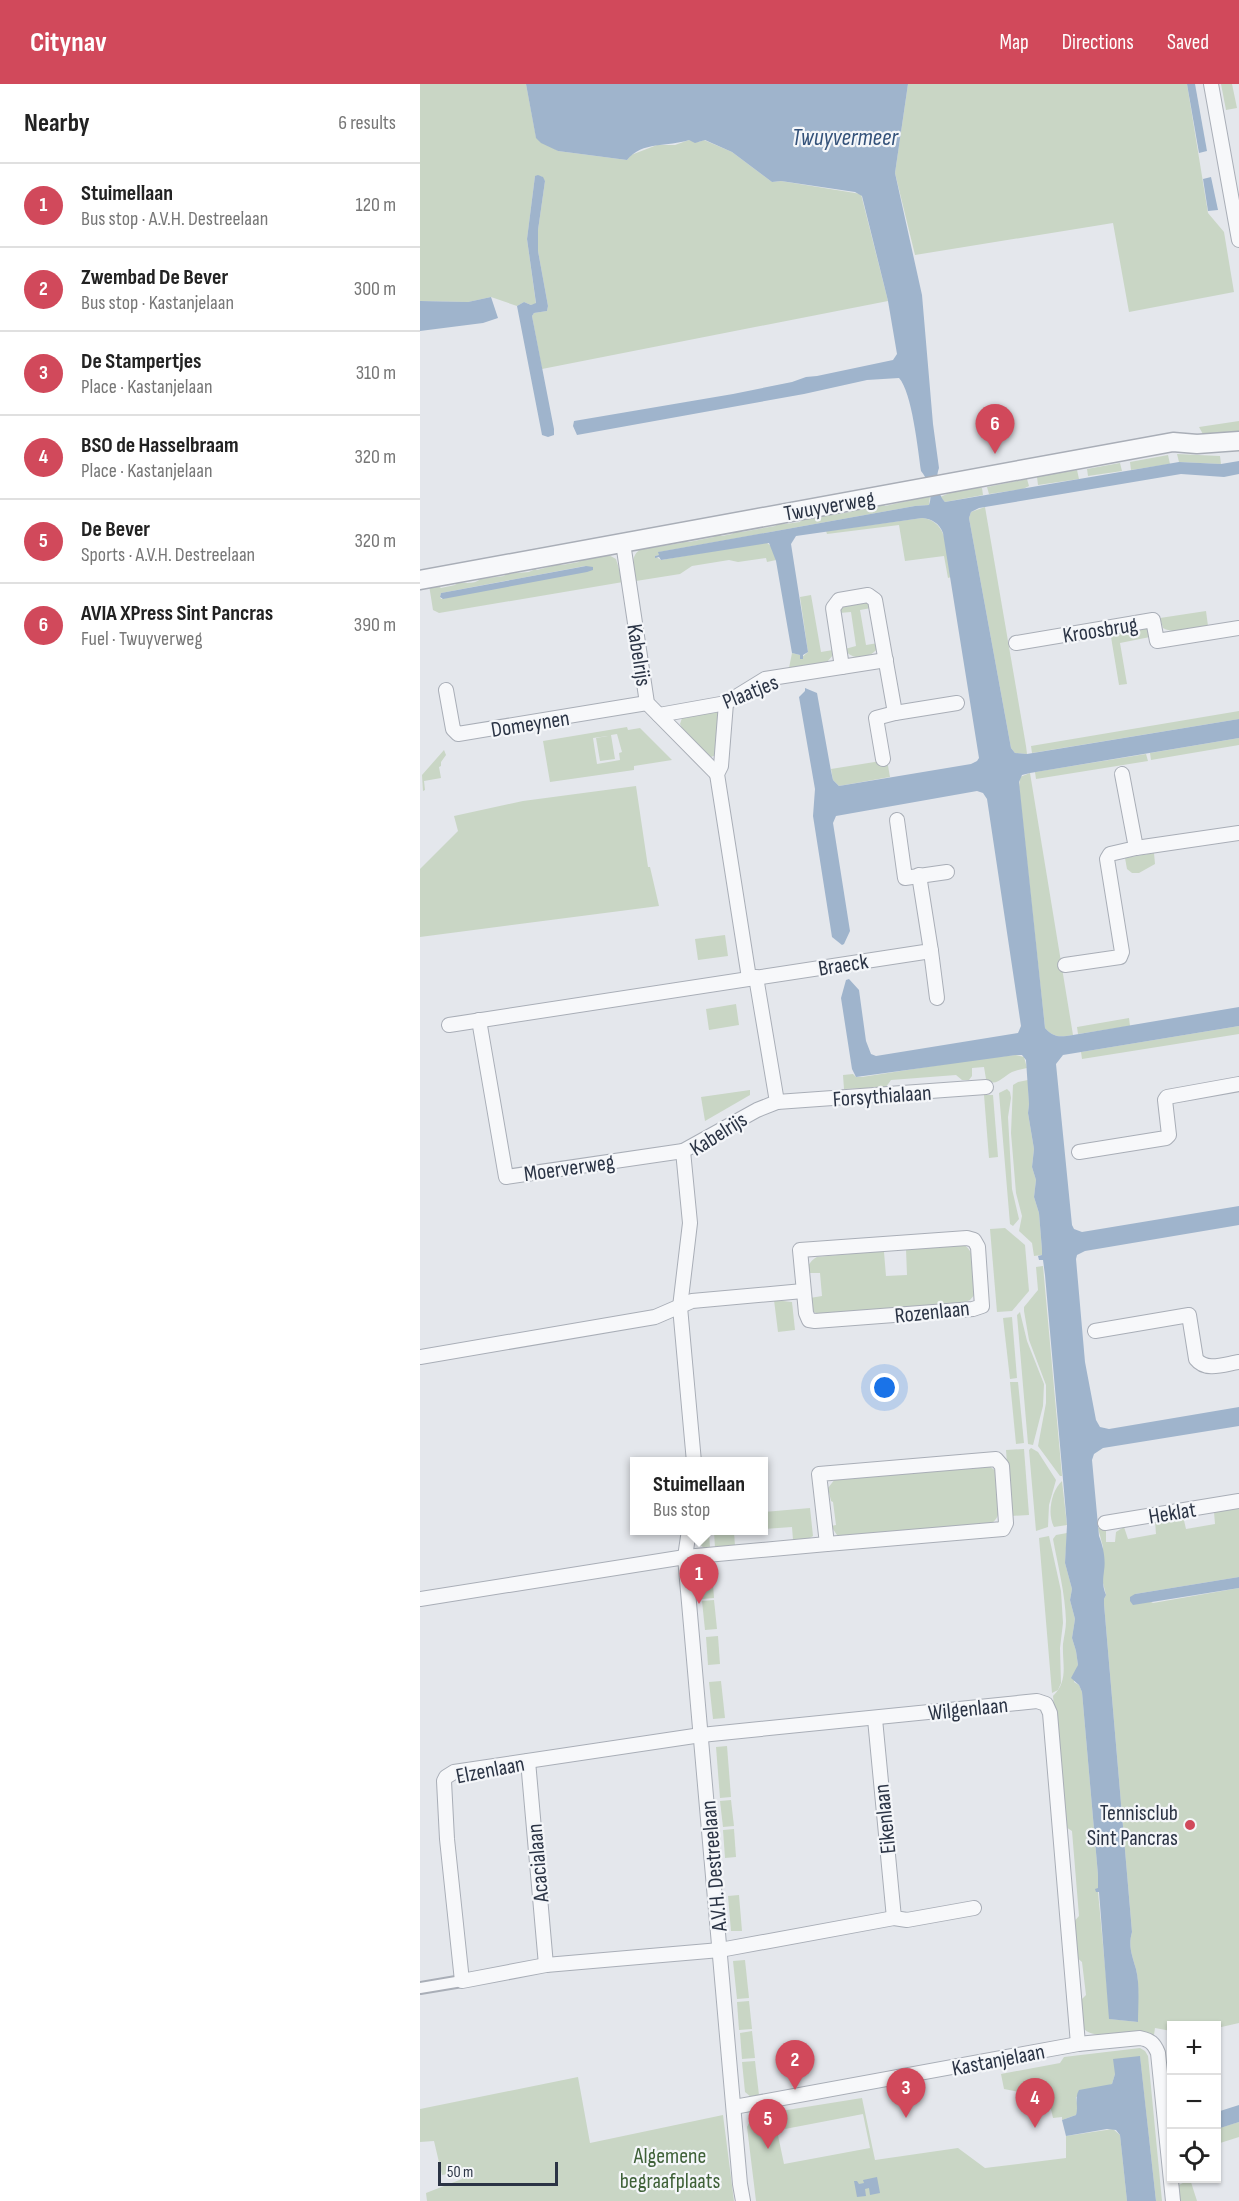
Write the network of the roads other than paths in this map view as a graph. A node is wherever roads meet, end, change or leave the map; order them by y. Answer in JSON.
{"nodes":[{"id":1,"x":1211,"y":84,"type":"edge"},
{"id":2,"x":1239,"y":240,"type":"edge"},
{"id":3,"x":1239,"y":441,"type":"edge"},
{"id":4,"x":623,"y":543,"type":"junction"},
{"id":5,"x":420,"y":580,"type":"edge"},
{"id":6,"x":1239,"y":628,"type":"edge"},
{"id":7,"x":1016,"y":643,"type":"dead end"},
{"id":8,"x":886,"y":660,"type":"junction"},
{"id":9,"x":842,"y":667,"type":"junction"},
{"id":10,"x":446,"y":690,"type":"dead end"},
{"id":11,"x":647,"y":703,"type":"junction"},
{"id":12,"x":726,"y":703,"type":"junction"},
{"id":13,"x":957,"y":703,"type":"dead end"},
{"id":14,"x":895,"y":713,"type":"junction"},
{"id":15,"x":659,"y":715,"type":"junction"},
{"id":16,"x":883,"y":759,"type":"dead end"},
{"id":17,"x":717,"y":774,"type":"junction"},
{"id":18,"x":1122,"y":774,"type":"dead end"},
{"id":19,"x":897,"y":820,"type":"dead end"},
{"id":20,"x":1239,"y":833,"type":"edge"},
{"id":21,"x":1136,"y":848,"type":"junction"},
{"id":22,"x":947,"y":872,"type":"dead end"},
{"id":23,"x":919,"y":875,"type":"junction"},
{"id":24,"x":931,"y":951,"type":"junction"},
{"id":25,"x":1065,"y":965,"type":"dead end"},
{"id":26,"x":752,"y":978,"type":"junction"},
{"id":27,"x":937,"y":998,"type":"dead end"},
{"id":28,"x":479,"y":1020,"type":"junction"},
{"id":29,"x":449,"y":1025,"type":"dead end"},
{"id":30,"x":1239,"y":1084,"type":"edge"},
{"id":31,"x":986,"y":1087,"type":"dead end"},
{"id":32,"x":777,"y":1102,"type":"junction"},
{"id":33,"x":682,"y":1151,"type":"junction"},
{"id":34,"x":1079,"y":1152,"type":"dead end"},
{"id":35,"x":803,"y":1291,"type":"junction"},
{"id":36,"x":680,"y":1307,"type":"junction"},
{"id":37,"x":1095,"y":1331,"type":"dead end"},
{"id":38,"x":420,"y":1358,"type":"edge"},
{"id":39,"x":1239,"y":1362,"type":"edge"},
{"id":40,"x":693,"y":1457,"type":"edge"},
{"id":41,"x":1239,"y":1501,"type":"edge"},
{"id":42,"x":1105,"y":1523,"type":"dead end"},
{"id":43,"x":688,"y":1535,"type":"edge"},
{"id":44,"x":827,"y":1544,"type":"junction"},
{"id":45,"x":685,"y":1557,"type":"junction"},
{"id":46,"x":420,"y":1599,"type":"edge"},
{"id":47,"x":875,"y":1719,"type":"junction"},
{"id":48,"x":701,"y":1735,"type":"junction"},
{"id":49,"x":528,"y":1761,"type":"junction"},
{"id":50,"x":974,"y":1908,"type":"dead end"},
{"id":51,"x":894,"y":1918,"type":"junction"},
{"id":52,"x":720,"y":1950,"type":"junction"},
{"id":53,"x":546,"y":1965,"type":"junction"},
{"id":54,"x":462,"y":1981,"type":"junction"},
{"id":55,"x":420,"y":1988,"type":"edge"},
{"id":56,"x":1078,"y":2044,"type":"junction"},
{"id":57,"x":734,"y":2107,"type":"junction"},
{"id":58,"x":743,"y":2201,"type":"edge"},
{"id":59,"x":1173,"y":2201,"type":"edge"}],
"edges":[{"from":1,"to":2,"type":"street"},
{"from":3,"to":4,"type":"street","name":"Twuyverweg"},
{"from":4,"to":5,"type":"street","name":"Twuyverweg"},
{"from":4,"to":11,"type":"street","name":"Kabelrijs"},
{"from":6,"to":7,"type":"street","name":"Kroosbrug"},
{"from":8,"to":9,"type":"street","name":"Plaatjes"},
{"from":8,"to":9,"type":"street"},
{"from":8,"to":14,"type":"street"},
{"from":9,"to":12,"type":"street","name":"Plaatjes"},
{"from":10,"to":11,"type":"street","name":"Domeynen"},
{"from":11,"to":15,"type":"street","name":"Kabelrijs"},
{"from":12,"to":15,"type":"street","name":"Plaatjes"},
{"from":12,"to":17,"type":"street"},
{"from":13,"to":14,"type":"street"},
{"from":14,"to":16,"type":"street"},
{"from":15,"to":17,"type":"street","name":"Kabelrijs"},
{"from":17,"to":26,"type":"street"},
{"from":18,"to":21,"type":"street"},
{"from":19,"to":23,"type":"street"},
{"from":20,"to":21,"type":"street"},
{"from":21,"to":25,"type":"street"},
{"from":22,"to":23,"type":"street"},
{"from":23,"to":24,"type":"street"},
{"from":24,"to":26,"type":"street","name":"Braeck"},
{"from":24,"to":27,"type":"street"},
{"from":26,"to":28,"type":"street"},
{"from":26,"to":32,"type":"street"},
{"from":28,"to":29,"type":"street"},
{"from":28,"to":33,"type":"street","name":"Moerverweg"},
{"from":30,"to":34,"type":"street"},
{"from":31,"to":32,"type":"street","name":"Forsythialaan"},
{"from":32,"to":33,"type":"street","name":"Kabelrijs"},
{"from":33,"to":36,"type":"street","name":"Kabelrijs"},
{"from":35,"to":35,"type":"street","name":"Rozenlaan"},
{"from":35,"to":36,"type":"street"},
{"from":36,"to":38,"type":"street"},
{"from":36,"to":40,"type":"street"},
{"from":37,"to":39,"type":"street"},
{"from":41,"to":42,"type":"street","name":"Heklat"},
{"from":43,"to":45,"type":"street","name":"A.V.H. Destreelaan"},
{"from":44,"to":44,"type":"street"},
{"from":44,"to":45,"type":"street"},
{"from":45,"to":46,"type":"street"},
{"from":45,"to":48,"type":"street","name":"A.V.H. Destreelaan"},
{"from":47,"to":48,"type":"street","name":"Wilgenlaan"},
{"from":47,"to":51,"type":"street","name":"Eikenlaan"},
{"from":47,"to":56,"type":"street","name":"Wilgenlaan"},
{"from":48,"to":49,"type":"street","name":"Elzenlaan"},
{"from":48,"to":52,"type":"street","name":"A.V.H. Destreelaan"},
{"from":49,"to":53,"type":"street","name":"Acacialaan"},
{"from":49,"to":54,"type":"street","name":"Elzenlaan"},
{"from":50,"to":51,"type":"street"},
{"from":51,"to":52,"type":"street"},
{"from":52,"to":53,"type":"street"},
{"from":52,"to":57,"type":"street","name":"A.V.H. Destreelaan"},
{"from":53,"to":54,"type":"street"},
{"from":54,"to":55,"type":"street"},
{"from":56,"to":57,"type":"street","name":"Kastanjelaan"},
{"from":56,"to":59,"type":"street","name":"Kastanjelaan"},
{"from":57,"to":58,"type":"street","name":"A.V.H. Destreelaan"}]}
